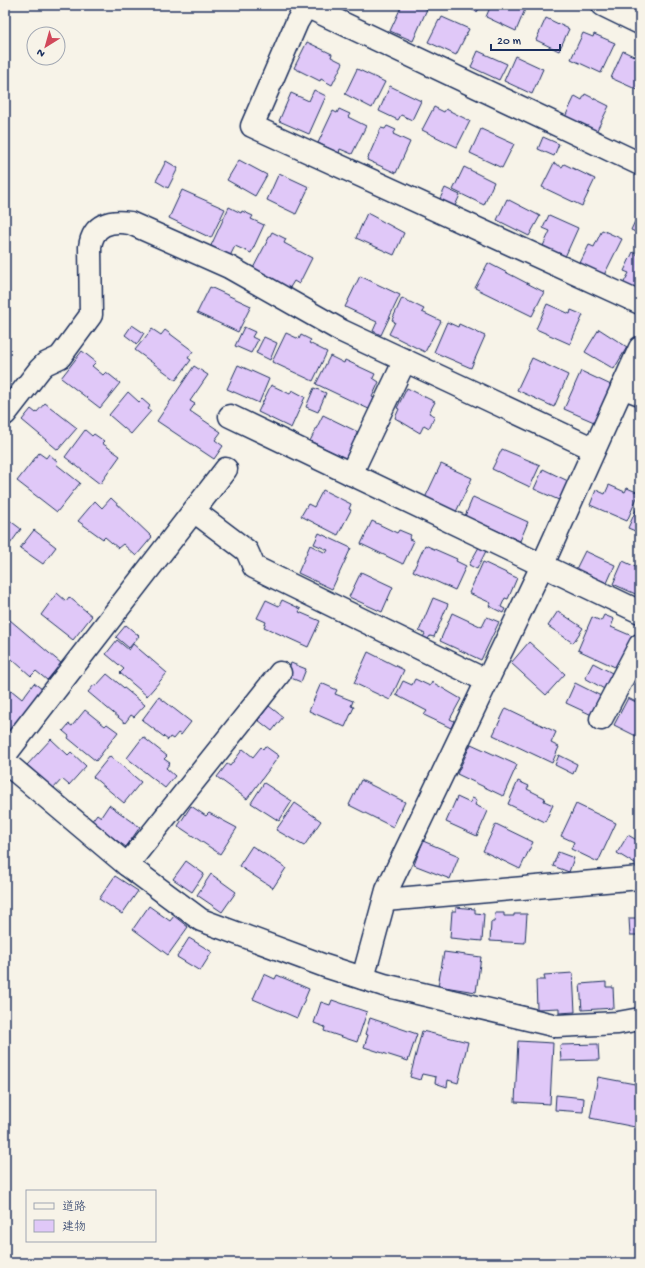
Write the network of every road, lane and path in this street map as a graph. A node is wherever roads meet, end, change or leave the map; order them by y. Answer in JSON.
{"nodes":[{"id":1,"x":603,"y":5,"type":"edge"},
{"id":2,"x":306,"y":6,"type":"edge"},
{"id":3,"x":640,"y":22,"type":"edge"},
{"id":4,"x":640,"y":164,"type":"edge"},
{"id":5,"x":640,"y":303,"type":"edge"},
{"id":6,"x":640,"y":348,"type":"edge"},
{"id":7,"x":405,"y":360,"type":"junction"},
{"id":8,"x":631,"y":390,"type":"edge"},
{"id":9,"x":5,"y":414,"type":"edge"},
{"id":10,"x":230,"y":416,"type":"dead end"},
{"id":11,"x":594,"y":449,"type":"junction"},
{"id":12,"x":226,"y":469,"type":"dead end"},
{"id":13,"x":351,"y":474,"type":"junction"},
{"id":14,"x":194,"y":511,"type":"junction"},
{"id":15,"x":542,"y":566,"type":"junction"},
{"id":16,"x":640,"y":612,"type":"edge"},
{"id":17,"x":640,"y":644,"type":"edge"},
{"id":18,"x":280,"y":673,"type":"dead end"},
{"id":19,"x":487,"y":681,"type":"junction"},
{"id":20,"x":601,"y":719,"type":"dead end"},
{"id":21,"x":5,"y":755,"type":"edge"},
{"id":22,"x":5,"y":762,"type":"edge"},
{"id":23,"x":127,"y":865,"type":"junction"},
{"id":24,"x":640,"y":878,"type":"edge"},
{"id":25,"x":385,"y":900,"type":"junction"},
{"id":26,"x":363,"y":978,"type":"junction"},
{"id":27,"x":640,"y":1019,"type":"edge"}],
"edges":[{"from":1,"to":3,"type":"street"},
{"from":2,"to":4,"type":"street"},
{"from":2,"to":5,"type":"street"},
{"from":6,"to":8,"type":"street"},
{"from":7,"to":9,"type":"street"},
{"from":7,"to":11,"type":"street"},
{"from":7,"to":13,"type":"street"},
{"from":8,"to":11,"type":"street"},
{"from":10,"to":13,"type":"street"},
{"from":11,"to":15,"type":"street"},
{"from":12,"to":14,"type":"street"},
{"from":13,"to":15,"type":"street"},
{"from":14,"to":19,"type":"street"},
{"from":14,"to":21,"type":"street"},
{"from":15,"to":16,"type":"street"},
{"from":15,"to":19,"type":"street"},
{"from":17,"to":20,"type":"street"},
{"from":18,"to":23,"type":"street"},
{"from":19,"to":25,"type":"street"},
{"from":22,"to":23,"type":"street"},
{"from":23,"to":26,"type":"street"},
{"from":24,"to":25,"type":"street"},
{"from":25,"to":26,"type":"street"},
{"from":26,"to":27,"type":"street"}]}
